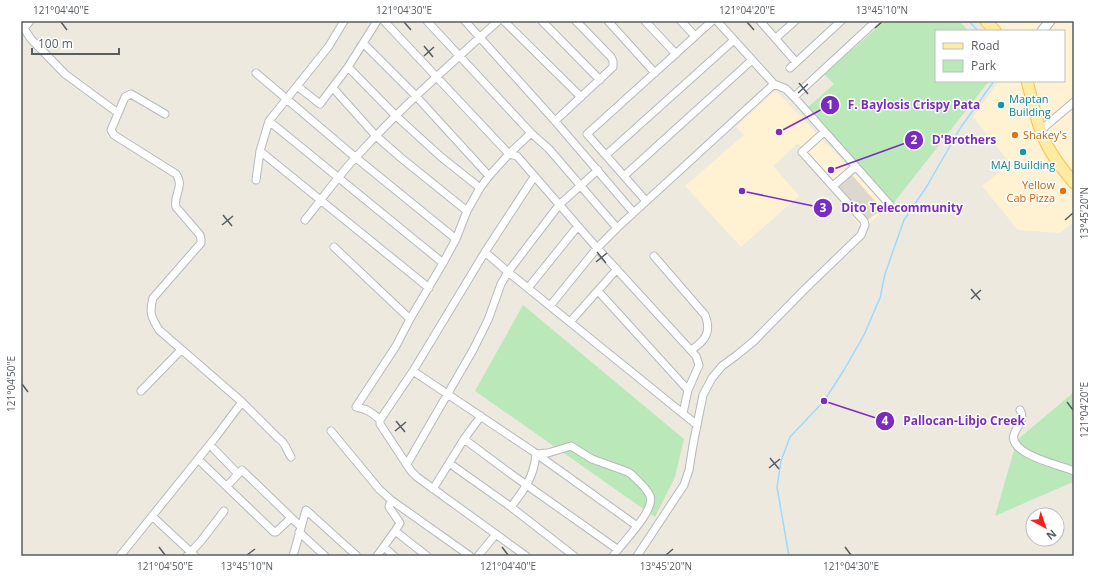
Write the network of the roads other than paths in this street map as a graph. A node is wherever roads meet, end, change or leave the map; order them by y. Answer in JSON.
{"nodes":[{"id":1,"x":30,"y":21,"type":"edge"},
{"id":2,"x":344,"y":21,"type":"edge"},
{"id":3,"x":377,"y":21,"type":"edge"},
{"id":4,"x":384,"y":21,"type":"edge"},
{"id":5,"x":428,"y":21,"type":"edge"},
{"id":6,"x":465,"y":21,"type":"edge"},
{"id":7,"x":498,"y":21,"type":"edge"},
{"id":8,"x":504,"y":21,"type":"edge"},
{"id":9,"x":542,"y":21,"type":"edge"},
{"id":10,"x":576,"y":21,"type":"edge"},
{"id":11,"x":608,"y":21,"type":"edge"},
{"id":12,"x":645,"y":21,"type":"edge"},
{"id":13,"x":681,"y":21,"type":"edge"},
{"id":14,"x":712,"y":21,"type":"edge"},
{"id":15,"x":717,"y":21,"type":"edge"},
{"id":16,"x":760,"y":21,"type":"edge"},
{"id":17,"x":795,"y":21,"type":"edge"},
{"id":18,"x":841,"y":21,"type":"edge"},
{"id":19,"x":876,"y":21,"type":"edge"},
{"id":20,"x":986,"y":21,"type":"edge"},
{"id":21,"x":1050,"y":21,"type":"edge"},
{"id":22,"x":22,"y":26,"type":"edge"},
{"id":23,"x":993,"y":30,"type":"edge"},
{"id":24,"x":1043,"y":30,"type":"edge"},
{"id":25,"x":695,"y":36,"type":"junction"},
{"id":26,"x":479,"y":37,"type":"junction"},
{"id":27,"x":776,"y":38,"type":"junction"},
{"id":28,"x":734,"y":40,"type":"junction"},
{"id":29,"x":363,"y":43,"type":"junction"},
{"id":30,"x":676,"y":54,"type":"junction"},
{"id":31,"x":458,"y":55,"type":"junction"},
{"id":32,"x":752,"y":60,"type":"junction"},
{"id":33,"x":796,"y":62,"type":"junction"},
{"id":34,"x":348,"y":67,"type":"junction"},
{"id":35,"x":790,"y":68,"type":"dead end"},
{"id":36,"x":256,"y":73,"type":"dead end"},
{"id":37,"x":655,"y":73,"type":"junction"},
{"id":38,"x":436,"y":76,"type":"junction"},
{"id":39,"x":600,"y":80,"type":"junction"},
{"id":40,"x":1027,"y":82,"type":"edge"},
{"id":41,"x":774,"y":84,"type":"junction"},
{"id":42,"x":298,"y":86,"type":"junction"},
{"id":43,"x":333,"y":88,"type":"junction"},
{"id":44,"x":415,"y":95,"type":"junction"},
{"id":45,"x":580,"y":98,"type":"junction"},
{"id":46,"x":794,"y":98,"type":"junction"},
{"id":47,"x":287,"y":100,"type":"junction"},
{"id":48,"x":1074,"y":102,"type":"edge"},
{"id":49,"x":118,"y":113,"type":"junction"},
{"id":50,"x":165,"y":114,"type":"dead end"},
{"id":51,"x":395,"y":115,"type":"junction"},
{"id":52,"x":269,"y":121,"type":"junction"},
{"id":53,"x":555,"y":121,"type":"junction"},
{"id":54,"x":1041,"y":130,"type":"junction"},
{"id":55,"x":824,"y":132,"type":"junction"},
{"id":56,"x":530,"y":133,"type":"junction"},
{"id":57,"x":376,"y":136,"type":"junction"},
{"id":58,"x":260,"y":151,"type":"junction"},
{"id":59,"x":509,"y":154,"type":"junction"},
{"id":60,"x":606,"y":155,"type":"junction"},
{"id":61,"x":356,"y":157,"type":"junction"},
{"id":62,"x":855,"y":167,"type":"junction"},
{"id":63,"x":598,"y":170,"type":"junction"},
{"id":64,"x":489,"y":176,"type":"junction"},
{"id":65,"x":624,"y":176,"type":"junction"},
{"id":66,"x":534,"y":177,"type":"junction"},
{"id":67,"x":338,"y":178,"type":"junction"},
{"id":68,"x":256,"y":180,"type":"dead end"},
{"id":69,"x":1074,"y":184,"type":"edge"},
{"id":70,"x":581,"y":186,"type":"junction"},
{"id":71,"x":833,"y":186,"type":"junction"},
{"id":72,"x":480,"y":188,"type":"junction"},
{"id":73,"x":322,"y":200,"type":"junction"},
{"id":74,"x":646,"y":201,"type":"junction"},
{"id":75,"x":559,"y":205,"type":"junction"},
{"id":76,"x":890,"y":205,"type":"dead end"},
{"id":77,"x":467,"y":211,"type":"junction"},
{"id":78,"x":633,"y":212,"type":"junction"},
{"id":79,"x":305,"y":220,"type":"dead end"},
{"id":80,"x":578,"y":226,"type":"junction"},
{"id":81,"x":617,"y":228,"type":"junction"},
{"id":82,"x":456,"y":239,"type":"junction"},
{"id":83,"x":334,"y":247,"type":"dead end"},
{"id":84,"x":597,"y":248,"type":"junction"},
{"id":85,"x":486,"y":252,"type":"junction"},
{"id":86,"x":654,"y":256,"type":"dead end"},
{"id":87,"x":443,"y":263,"type":"junction"},
{"id":88,"x":617,"y":269,"type":"junction"},
{"id":89,"x":508,"y":272,"type":"junction"},
{"id":90,"x":428,"y":288,"type":"junction"},
{"id":91,"x":528,"y":288,"type":"junction"},
{"id":92,"x":598,"y":291,"type":"junction"},
{"id":93,"x":550,"y":306,"type":"junction"},
{"id":94,"x":410,"y":319,"type":"junction"},
{"id":95,"x":570,"y":322,"type":"junction"},
{"id":96,"x":181,"y":350,"type":"junction"},
{"id":97,"x":691,"y":350,"type":"junction"},
{"id":98,"x":413,"y":371,"type":"junction"},
{"id":99,"x":141,"y":390,"type":"dead end"},
{"id":100,"x":688,"y":390,"type":"junction"},
{"id":101,"x":446,"y":394,"type":"junction"},
{"id":102,"x":242,"y":402,"type":"junction"},
{"id":103,"x":1020,"y":410,"type":"dead end"},
{"id":104,"x":683,"y":413,"type":"junction"},
{"id":105,"x":481,"y":416,"type":"junction"},
{"id":106,"x":380,"y":420,"type":"junction"},
{"id":107,"x":697,"y":425,"type":"junction"},
{"id":108,"x":331,"y":431,"type":"dead end"},
{"id":109,"x":464,"y":439,"type":"junction"},
{"id":110,"x":214,"y":449,"type":"dead end"},
{"id":111,"x":536,"y":454,"type":"junction"},
{"id":112,"x":291,"y":457,"type":"dead end"},
{"id":113,"x":202,"y":463,"type":"dead end"},
{"id":114,"x":449,"y":463,"type":"junction"},
{"id":115,"x":407,"y":464,"type":"junction"},
{"id":116,"x":1074,"y":470,"type":"edge"},
{"id":117,"x":238,"y":474,"type":"junction"},
{"id":118,"x":527,"y":485,"type":"junction"},
{"id":119,"x":227,"y":486,"type":"junction"},
{"id":120,"x":433,"y":489,"type":"junction"},
{"id":121,"x":391,"y":500,"type":"junction"},
{"id":122,"x":511,"y":507,"type":"junction"},
{"id":123,"x":224,"y":511,"type":"dead end"},
{"id":124,"x":152,"y":516,"type":"junction"},
{"id":125,"x":291,"y":518,"type":"junction"},
{"id":126,"x":636,"y":526,"type":"junction"},
{"id":127,"x":300,"y":529,"type":"junction"},
{"id":128,"x":395,"y":531,"type":"junction"},
{"id":129,"x":496,"y":534,"type":"junction"},
{"id":130,"x":384,"y":547,"type":"junction"},
{"id":131,"x":617,"y":550,"type":"junction"},
{"id":132,"x":191,"y":555,"type":"edge"},
{"id":133,"x":294,"y":555,"type":"edge"},
{"id":134,"x":120,"y":556,"type":"edge"},
{"id":135,"x":325,"y":556,"type":"edge"},
{"id":136,"x":357,"y":556,"type":"edge"},
{"id":137,"x":377,"y":556,"type":"edge"},
{"id":138,"x":394,"y":556,"type":"edge"},
{"id":139,"x":427,"y":556,"type":"edge"},
{"id":140,"x":470,"y":556,"type":"edge"},
{"id":141,"x":478,"y":556,"type":"edge"},
{"id":142,"x":526,"y":556,"type":"edge"},
{"id":143,"x":574,"y":556,"type":"edge"},
{"id":144,"x":613,"y":556,"type":"edge"},
{"id":145,"x":637,"y":556,"type":"edge"}],
"edges":[{"from":1,"to":22,"type":"street"},
{"from":2,"to":42,"type":"street"},
{"from":3,"to":29,"type":"street"},
{"from":4,"to":38,"type":"street"},
{"from":5,"to":31,"type":"street"},
{"from":6,"to":26,"type":"street"},
{"from":7,"to":26,"type":"street"},
{"from":8,"to":45,"type":"street"},
{"from":9,"to":39,"type":"street"},
{"from":10,"to":39,"type":"street"},
{"from":11,"to":37,"type":"street"},
{"from":12,"to":30,"type":"street"},
{"from":13,"to":25,"type":"street"},
{"from":14,"to":25,"type":"street"},
{"from":15,"to":28,"type":"street"},
{"from":16,"to":27,"type":"street"},
{"from":17,"to":27,"type":"street"},
{"from":18,"to":33,"type":"street"},
{"from":19,"to":46,"type":"street"},
{"from":20,"to":23,"type":"main road"},
{"from":21,"to":24,"type":"main road"},
{"from":22,"to":49,"type":"street"},
{"from":25,"to":30,"type":"street"},
{"from":26,"to":31,"type":"street"},
{"from":26,"to":53,"type":"street"},
{"from":27,"to":33,"type":"street"},
{"from":28,"to":32,"type":"street"},
{"from":28,"to":60,"type":"street"},
{"from":29,"to":34,"type":"street"},
{"from":29,"to":44,"type":"street"},
{"from":30,"to":37,"type":"street"},
{"from":31,"to":38,"type":"street"},
{"from":31,"to":56,"type":"street"},
{"from":32,"to":41,"type":"street"},
{"from":32,"to":65,"type":"street"},
{"from":33,"to":35,"type":"street"},
{"from":34,"to":43,"type":"street"},
{"from":34,"to":51,"type":"street"},
{"from":36,"to":47,"type":"street"},
{"from":37,"to":60,"type":"street"},
{"from":38,"to":44,"type":"street"},
{"from":38,"to":59,"type":"street"},
{"from":39,"to":45,"type":"street"},
{"from":40,"to":54,"type":"main road"},
{"from":41,"to":46,"type":"street"},
{"from":41,"to":74,"type":"street"},
{"from":42,"to":43,"type":"street"},
{"from":42,"to":47,"type":"street"},
{"from":43,"to":57,"type":"street"},
{"from":44,"to":51,"type":"street"},
{"from":44,"to":64,"type":"street"},
{"from":45,"to":53,"type":"street"},
{"from":46,"to":55,"type":"street"},
{"from":47,"to":52,"type":"street"},
{"from":47,"to":61,"type":"street"},
{"from":48,"to":54,"type":"street"},
{"from":49,"to":50,"type":"street"},
{"from":49,"to":96,"type":"street"},
{"from":51,"to":57,"type":"street"},
{"from":51,"to":72,"type":"street"},
{"from":52,"to":58,"type":"street"},
{"from":52,"to":67,"type":"street"},
{"from":53,"to":63,"type":"street"},
{"from":54,"to":69,"type":"main road"},
{"from":55,"to":62,"type":"street"},
{"from":55,"to":71,"type":"street"},
{"from":56,"to":59,"type":"street"},
{"from":56,"to":70,"type":"street"},
{"from":57,"to":61,"type":"street"},
{"from":57,"to":77,"type":"street"},
{"from":58,"to":68,"type":"street"},
{"from":58,"to":73,"type":"street"},
{"from":59,"to":64,"type":"street"},
{"from":59,"to":66,"type":"street"},
{"from":60,"to":65,"type":"street"},
{"from":61,"to":67,"type":"street"},
{"from":61,"to":82,"type":"street"},
{"from":62,"to":71,"type":"street"},
{"from":62,"to":76,"type":"street"},
{"from":63,"to":70,"type":"street"},
{"from":63,"to":78,"type":"street"},
{"from":64,"to":72,"type":"street"},
{"from":65,"to":74,"type":"street"},
{"from":66,"to":75,"type":"street"},
{"from":66,"to":85,"type":"street"},
{"from":67,"to":73,"type":"street"},
{"from":67,"to":87,"type":"street"},
{"from":70,"to":75,"type":"street"},
{"from":70,"to":81,"type":"street"},
{"from":71,"to":107,"type":"street"},
{"from":72,"to":77,"type":"street"},
{"from":73,"to":79,"type":"street"},
{"from":73,"to":90,"type":"street"},
{"from":74,"to":78,"type":"street"},
{"from":75,"to":80,"type":"street"},
{"from":75,"to":89,"type":"street"},
{"from":77,"to":82,"type":"street"},
{"from":78,"to":81,"type":"street"},
{"from":80,"to":84,"type":"street"},
{"from":80,"to":91,"type":"street"},
{"from":81,"to":84,"type":"street"},
{"from":82,"to":87,"type":"street"},
{"from":83,"to":94,"type":"street"},
{"from":84,"to":88,"type":"street"},
{"from":84,"to":93,"type":"street"},
{"from":85,"to":89,"type":"street"},
{"from":85,"to":98,"type":"street"},
{"from":86,"to":97,"type":"street"},
{"from":87,"to":90,"type":"street"},
{"from":88,"to":92,"type":"street"},
{"from":88,"to":97,"type":"street"},
{"from":89,"to":91,"type":"street"},
{"from":89,"to":101,"type":"street"},
{"from":90,"to":94,"type":"street"},
{"from":91,"to":93,"type":"street"},
{"from":92,"to":95,"type":"street"},
{"from":92,"to":100,"type":"street"},
{"from":93,"to":95,"type":"street"},
{"from":94,"to":106,"type":"street"},
{"from":95,"to":104,"type":"street"},
{"from":96,"to":99,"type":"street"},
{"from":96,"to":102,"type":"street"},
{"from":97,"to":100,"type":"street"},
{"from":98,"to":101,"type":"street"},
{"from":98,"to":106,"type":"street"},
{"from":100,"to":104,"type":"street"},
{"from":101,"to":105,"type":"street"},
{"from":101,"to":115,"type":"street"},
{"from":102,"to":112,"type":"street"},
{"from":102,"to":124,"type":"street"},
{"from":103,"to":116,"type":"street"},
{"from":104,"to":107,"type":"street"},
{"from":105,"to":109,"type":"street"},
{"from":105,"to":111,"type":"street"},
{"from":106,"to":115,"type":"street"},
{"from":107,"to":145,"type":"street"},
{"from":108,"to":121,"type":"street"},
{"from":109,"to":114,"type":"street"},
{"from":109,"to":118,"type":"street"},
{"from":110,"to":117,"type":"street"},
{"from":111,"to":118,"type":"street"},
{"from":111,"to":126,"type":"street"},
{"from":111,"to":126,"type":"street"},
{"from":113,"to":119,"type":"street"},
{"from":114,"to":120,"type":"street"},
{"from":114,"to":122,"type":"street"},
{"from":115,"to":120,"type":"street"},
{"from":117,"to":119,"type":"street"},
{"from":117,"to":125,"type":"street"},
{"from":118,"to":122,"type":"street"},
{"from":118,"to":131,"type":"street"},
{"from":119,"to":125,"type":"street"},
{"from":120,"to":129,"type":"street"},
{"from":121,"to":128,"type":"street"},
{"from":121,"to":140,"type":"street"},
{"from":122,"to":143,"type":"street"},
{"from":123,"to":132,"type":"street"},
{"from":124,"to":132,"type":"street"},
{"from":124,"to":134,"type":"street"},
{"from":125,"to":127,"type":"street"},
{"from":126,"to":131,"type":"street"},
{"from":127,"to":133,"type":"street"},
{"from":127,"to":135,"type":"street"},
{"from":127,"to":136,"type":"street"},
{"from":128,"to":130,"type":"street"},
{"from":128,"to":139,"type":"street"},
{"from":129,"to":141,"type":"street"},
{"from":129,"to":142,"type":"street"},
{"from":130,"to":137,"type":"street"},
{"from":130,"to":138,"type":"street"},
{"from":131,"to":144,"type":"street"}]}
